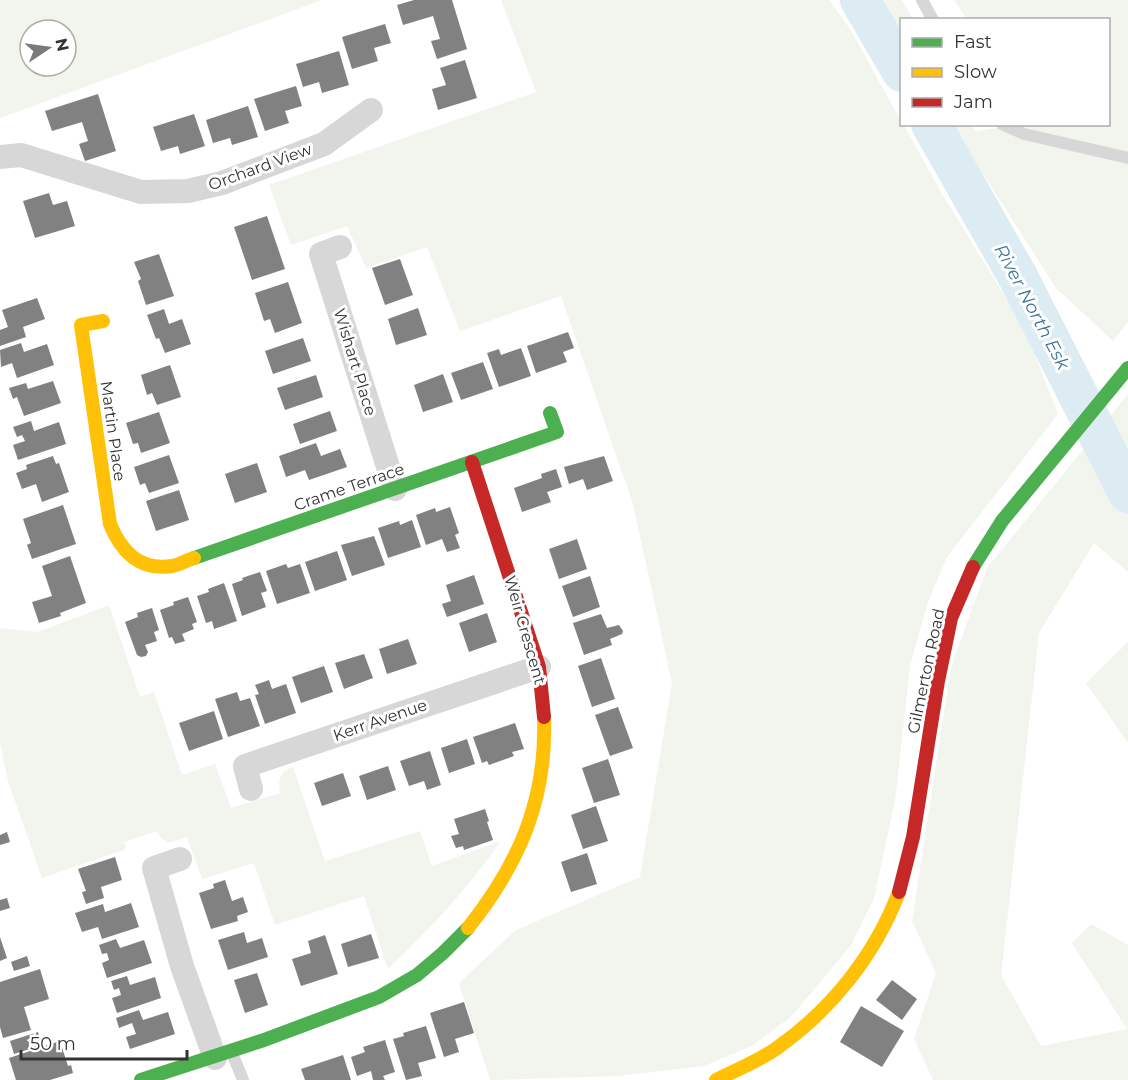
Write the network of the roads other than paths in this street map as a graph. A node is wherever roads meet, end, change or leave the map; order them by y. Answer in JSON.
{"nodes":[{"id":1,"x":922,"y":0,"type":"edge"},
{"id":2,"x":932,"y":18,"type":"edge"},
{"id":3,"x":371,"y":110,"type":"dead end"},
{"id":4,"x":1006,"y":126,"type":"edge"},
{"id":5,"x":0,"y":157,"type":"edge"},
{"id":6,"x":1128,"y":158,"type":"edge"},
{"id":7,"x":340,"y":247,"type":"dead end"},
{"id":8,"x":103,"y":321,"type":"dead end"},
{"id":9,"x":1128,"y":368,"type":"edge"},
{"id":10,"x":550,"y":412,"type":"dead end"},
{"id":11,"x":472,"y":462,"type":"junction"},
{"id":12,"x":395,"y":489,"type":"junction"},
{"id":13,"x":132,"y":558,"type":"joint"},
{"id":14,"x":539,"y":667,"type":"junction"},
{"id":15,"x":251,"y":789,"type":"dead end"},
{"id":16,"x":180,"y":859,"type":"dead end"},
{"id":17,"x":223,"y":1055,"type":"junction"},
{"id":18,"x":141,"y":1080,"type":"edge"},
{"id":19,"x":243,"y":1080,"type":"edge"},
{"id":20,"x":716,"y":1080,"type":"edge"}],
"edges":[{"from":1,"to":2,"type":"lane"},
{"from":3,"to":5,"type":"street","name":"Orchard View"},
{"from":4,"to":6,"type":"lane"},
{"from":7,"to":12,"type":"street","name":"Wishart Place"},
{"from":8,"to":13,"type":"street","name":"Martin Place"},
{"from":9,"to":20,"type":"street","name":"Gilmerton Road"},
{"from":10,"to":11,"type":"street","name":"Crame Terrace"},
{"from":11,"to":12,"type":"street","name":"Crame Terrace"},
{"from":11,"to":14,"type":"street","name":"Weir Crescent"},
{"from":12,"to":13,"type":"street","name":"Crame Terrace"},
{"from":14,"to":15,"type":"street","name":"Kerr Avenue"},
{"from":14,"to":17,"type":"street","name":"Weir Crescent"},
{"from":16,"to":17,"type":"street"},
{"from":17,"to":18,"type":"street","name":"Weir Crescent"},
{"from":17,"to":19,"type":"lane"}]}
